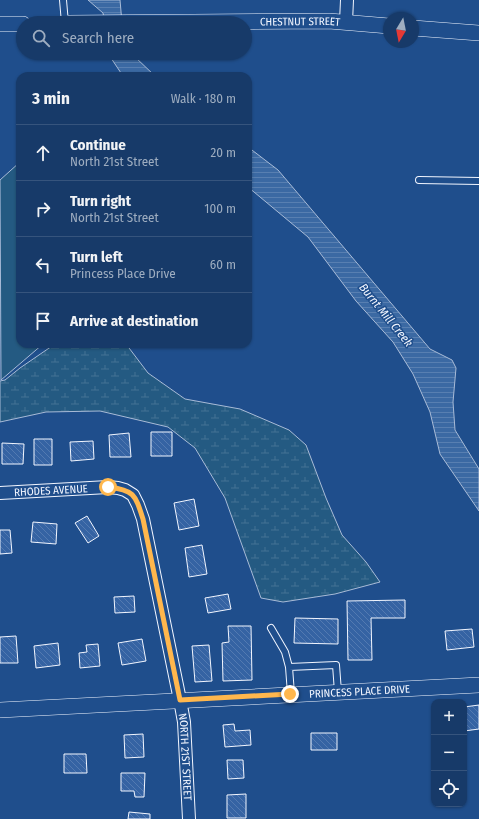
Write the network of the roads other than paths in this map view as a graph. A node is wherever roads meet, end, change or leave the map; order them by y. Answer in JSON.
{"nodes":[{"id":1,"x":63,"y":0,"type":"edge"},
{"id":2,"x":347,"y":0,"type":"edge"},
{"id":3,"x":65,"y":16,"type":"edge"},
{"id":4,"x":252,"y":21,"type":"edge"},
{"id":5,"x":346,"y":22,"type":"junction"},
{"id":6,"x":0,"y":24,"type":"edge"},
{"id":7,"x":16,"y":24,"type":"edge"},
{"id":8,"x":383,"y":25,"type":"edge"},
{"id":9,"x":419,"y":28,"type":"edge"},
{"id":10,"x":479,"y":33,"type":"edge"},
{"id":11,"x":420,"y":180,"type":"dead end"},
{"id":12,"x":479,"y":182,"type":"edge"},
{"id":13,"x":125,"y":490,"type":"joint"},
{"id":14,"x":0,"y":493,"type":"edge"},
{"id":15,"x":271,"y":628,"type":"dead end"},
{"id":16,"x":289,"y":667,"type":"junction"},
{"id":17,"x":479,"y":685,"type":"edge"},
{"id":18,"x":338,"y":692,"type":"junction"},
{"id":19,"x":290,"y":694,"type":"junction"},
{"id":20,"x":180,"y":700,"type":"junction"},
{"id":21,"x":0,"y":710,"type":"edge"},
{"id":22,"x":189,"y":819,"type":"edge"}],
"edges":[{"from":1,"to":3,"type":"lane"},
{"from":2,"to":5,"type":"street"},
{"from":4,"to":5,"type":"street","name":"CHESTNUT STREET"},
{"from":5,"to":8,"type":"street","name":"CHESTNUT STREET"},
{"from":6,"to":7,"type":"street"},
{"from":9,"to":10,"type":"street"},
{"from":11,"to":12,"type":"lane"},
{"from":13,"to":14,"type":"street","name":"RHODES AVENUE"},
{"from":13,"to":20,"type":"street","name":"NORTH 21ST STREET"},
{"from":15,"to":16,"type":"lane"},
{"from":16,"to":18,"type":"lane"},
{"from":16,"to":19,"type":"lane"},
{"from":17,"to":18,"type":"street","name":"PRINCESS PLACE DRIVE"},
{"from":18,"to":19,"type":"street","name":"PRINCESS PLACE DRIVE"},
{"from":19,"to":20,"type":"street","name":"PRINCESS PLACE DRIVE"},
{"from":20,"to":21,"type":"street","name":"PRINCESS PLACE DRIVE"},
{"from":20,"to":22,"type":"street","name":"NORTH 21ST STREET"}]}
